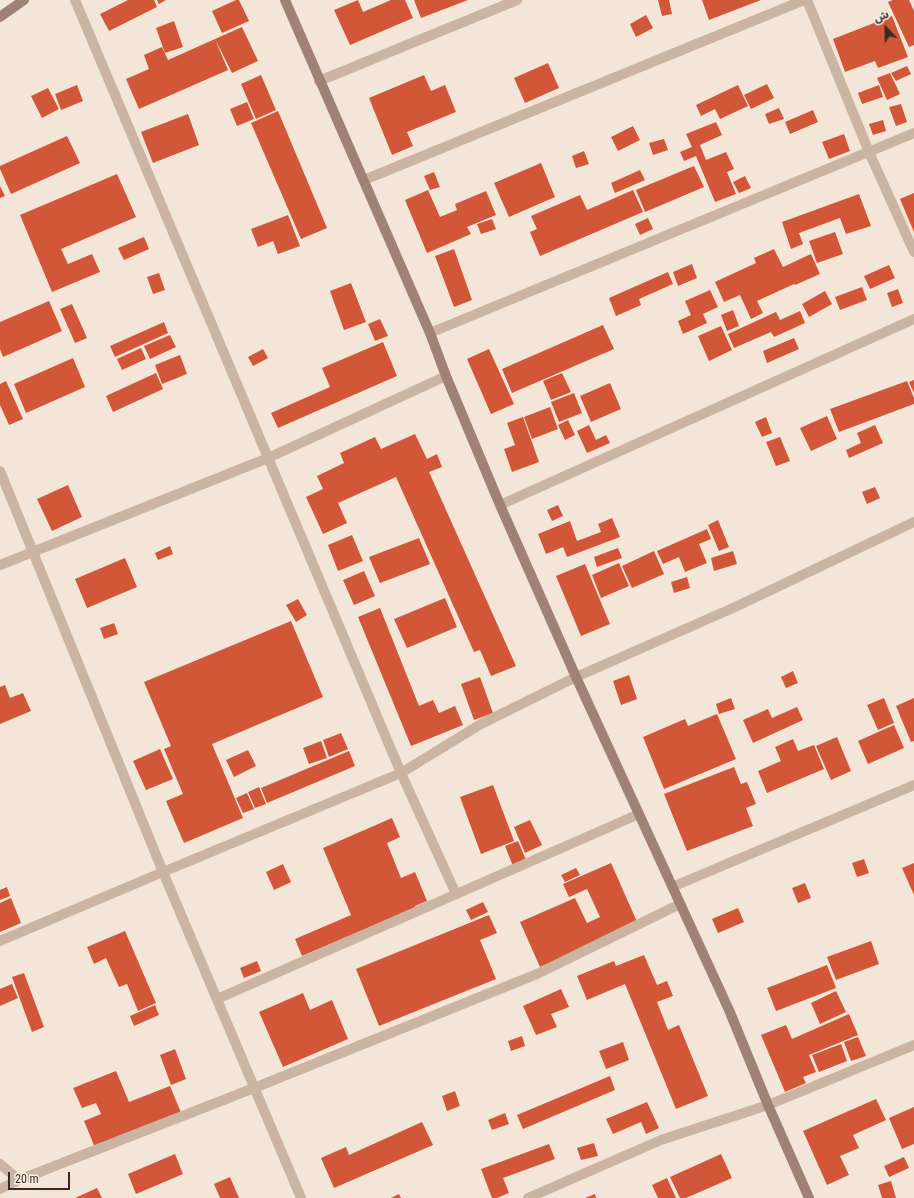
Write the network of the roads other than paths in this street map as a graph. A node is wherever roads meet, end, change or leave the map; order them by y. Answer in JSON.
{"nodes":[{"id":1,"x":24,"y":0,"type":"edge"},
{"id":2,"x":75,"y":0,"type":"edge"},
{"id":3,"x":285,"y":0,"type":"edge"},
{"id":4,"x":517,"y":0,"type":"edge"},
{"id":5,"x":804,"y":0,"type":"edge"},
{"id":6,"x":807,"y":0,"type":"edge"},
{"id":7,"x":0,"y":17,"type":"edge"},
{"id":8,"x":319,"y":82,"type":"junction"},
{"id":9,"x":914,"y":133,"type":"edge"},
{"id":10,"x":869,"y":152,"type":"junction"},
{"id":11,"x":364,"y":180,"type":"junction"},
{"id":12,"x":914,"y":252,"type":"edge"},
{"id":13,"x":914,"y":319,"type":"edge"},
{"id":14,"x":430,"y":333,"type":"junction"},
{"id":15,"x":446,"y":376,"type":"junction"},
{"id":16,"x":268,"y":458,"type":"junction"},
{"id":17,"x":0,"y":471,"type":"edge"},
{"id":18,"x":500,"y":505,"type":"junction"},
{"id":19,"x":914,"y":522,"type":"edge"},
{"id":20,"x":33,"y":551,"type":"junction"},
{"id":21,"x":0,"y":565,"type":"edge"},
{"id":22,"x":576,"y":677,"type":"junction"},
{"id":23,"x":401,"y":773,"type":"junction"},
{"id":24,"x":914,"y":785,"type":"edge"},
{"id":25,"x":639,"y":814,"type":"junction"},
{"id":26,"x":163,"y":872,"type":"junction"},
{"id":27,"x":672,"y":887,"type":"junction"},
{"id":28,"x":456,"y":894,"type":"junction"},
{"id":29,"x":680,"y":904,"type":"junction"},
{"id":30,"x":0,"y":941,"type":"edge"},
{"id":31,"x":217,"y":999,"type":"junction"},
{"id":32,"x":914,"y":1045,"type":"edge"},
{"id":33,"x":254,"y":1088,"type":"junction"},
{"id":34,"x":768,"y":1105,"type":"junction"},
{"id":35,"x":0,"y":1164,"type":"edge"},
{"id":36,"x":19,"y":1180,"type":"junction"},
{"id":37,"x":0,"y":1190,"type":"edge"},
{"id":38,"x":301,"y":1198,"type":"edge"},
{"id":39,"x":528,"y":1198,"type":"edge"},
{"id":40,"x":810,"y":1198,"type":"edge"}],
"edges":[{"from":1,"to":7,"type":"main road"},
{"from":2,"to":16,"type":"street"},
{"from":3,"to":8,"type":"main road"},
{"from":4,"to":8,"type":"street"},
{"from":5,"to":11,"type":"street"},
{"from":6,"to":10,"type":"street"},
{"from":8,"to":11,"type":"main road"},
{"from":9,"to":10,"type":"street"},
{"from":10,"to":12,"type":"street"},
{"from":10,"to":14,"type":"street"},
{"from":11,"to":14,"type":"main road"},
{"from":13,"to":18,"type":"street"},
{"from":14,"to":15,"type":"main road"},
{"from":15,"to":16,"type":"street"},
{"from":15,"to":18,"type":"main road"},
{"from":16,"to":20,"type":"street"},
{"from":16,"to":23,"type":"street"},
{"from":17,"to":20,"type":"street"},
{"from":18,"to":22,"type":"main road"},
{"from":19,"to":22,"type":"street"},
{"from":20,"to":21,"type":"street"},
{"from":20,"to":26,"type":"street"},
{"from":22,"to":23,"type":"street"},
{"from":22,"to":25,"type":"main road"},
{"from":23,"to":26,"type":"street"},
{"from":23,"to":28,"type":"street"},
{"from":24,"to":27,"type":"street"},
{"from":25,"to":27,"type":"main road"},
{"from":25,"to":28,"type":"street"},
{"from":26,"to":30,"type":"street"},
{"from":26,"to":31,"type":"street"},
{"from":27,"to":29,"type":"main road"},
{"from":28,"to":31,"type":"street"},
{"from":29,"to":33,"type":"street"},
{"from":29,"to":34,"type":"main road"},
{"from":31,"to":33,"type":"street"},
{"from":32,"to":34,"type":"street"},
{"from":33,"to":36,"type":"street"},
{"from":33,"to":38,"type":"street"},
{"from":34,"to":39,"type":"street"},
{"from":34,"to":40,"type":"main road"},
{"from":35,"to":36,"type":"street"},
{"from":36,"to":37,"type":"street"}]}
